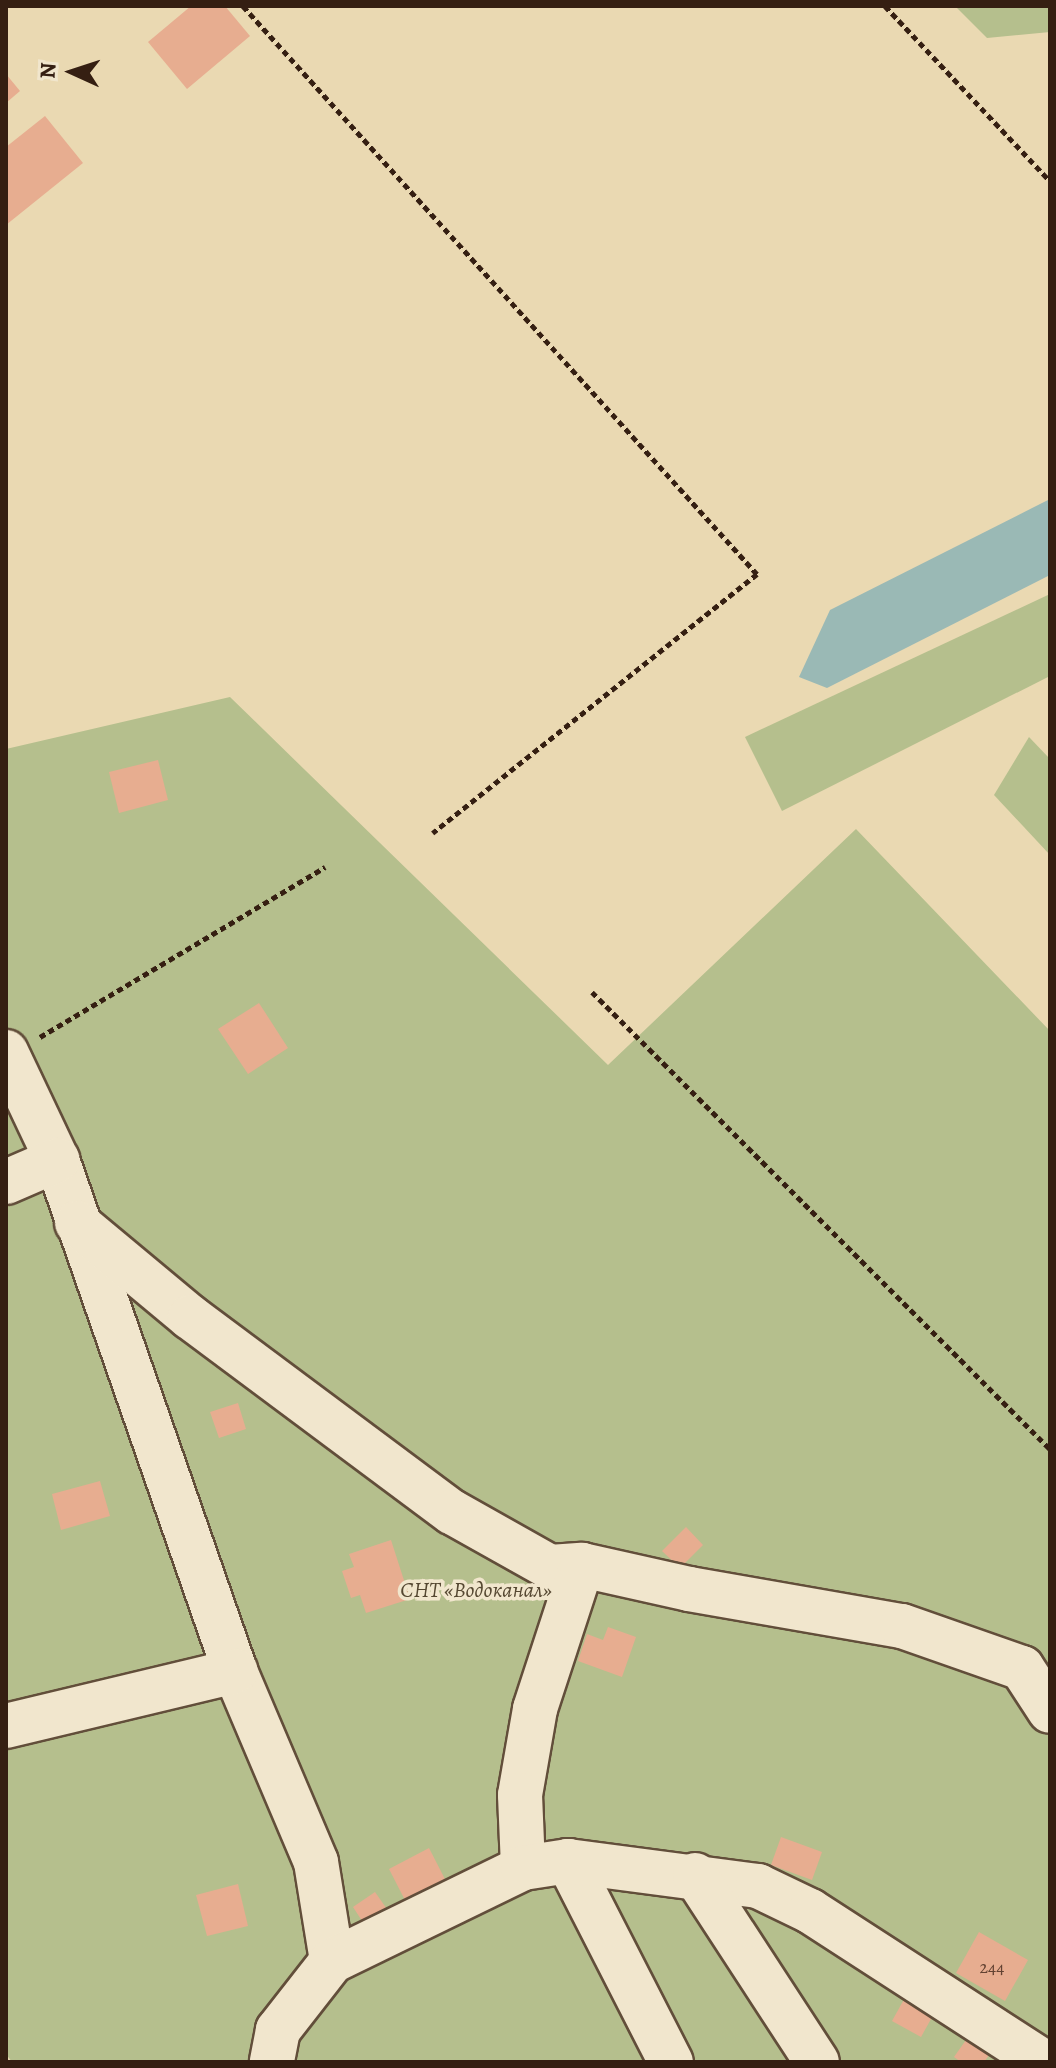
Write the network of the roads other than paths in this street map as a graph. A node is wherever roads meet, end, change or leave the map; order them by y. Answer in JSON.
{"nodes":[{"id":1,"x":7,"y":1054,"type":"edge"},
{"id":2,"x":57,"y":1160,"type":"junction"},
{"id":3,"x":6,"y":1182,"type":"edge"},
{"id":4,"x":77,"y":1223,"type":"junction"},
{"id":5,"x":582,"y":1565,"type":"junction"},
{"id":6,"x":235,"y":1671,"type":"junction"},
{"id":7,"x":1050,"y":1711,"type":"edge"},
{"id":8,"x":6,"y":1726,"type":"edge"},
{"id":9,"x":568,"y":1861,"type":"junction"},
{"id":10,"x":523,"y":1868,"type":"junction"},
{"id":11,"x":695,"y":1875,"type":"junction"},
{"id":12,"x":332,"y":1961,"type":"junction"},
{"id":13,"x":272,"y":2062,"type":"edge"},
{"id":14,"x":671,"y":2062,"type":"edge"},
{"id":15,"x":817,"y":2062,"type":"edge"},
{"id":16,"x":1043,"y":2062,"type":"edge"}],
"edges":[{"from":1,"to":2,"type":"street"},
{"from":2,"to":3,"type":"street"},
{"from":2,"to":4,"type":"street"},
{"from":4,"to":5,"type":"street"},
{"from":4,"to":6,"type":"street"},
{"from":5,"to":7,"type":"street"},
{"from":5,"to":10,"type":"street"},
{"from":6,"to":8,"type":"street"},
{"from":6,"to":12,"type":"street"},
{"from":9,"to":10,"type":"street"},
{"from":9,"to":11,"type":"street"},
{"from":9,"to":14,"type":"street"},
{"from":10,"to":12,"type":"street"},
{"from":11,"to":15,"type":"street"},
{"from":11,"to":16,"type":"street"},
{"from":12,"to":13,"type":"street"}]}
